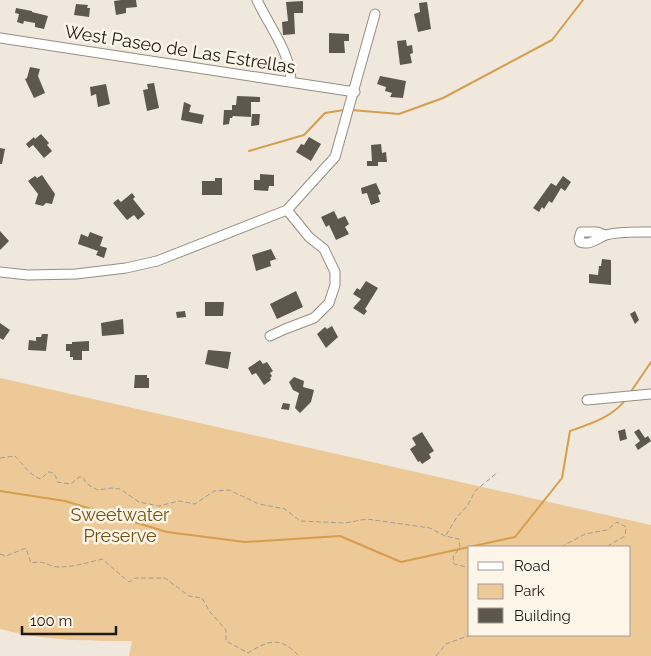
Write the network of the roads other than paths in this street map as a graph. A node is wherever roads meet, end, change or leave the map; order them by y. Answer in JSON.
{"nodes":[{"id":1,"x":257,"y":0,"type":"edge"},
{"id":2,"x":376,"y":14,"type":"dead end"},
{"id":3,"x":0,"y":38,"type":"edge"},
{"id":4,"x":291,"y":82,"type":"junction"},
{"id":5,"x":355,"y":92,"type":"junction"},
{"id":6,"x":288,"y":210,"type":"junction"},
{"id":7,"x":651,"y":232,"type":"edge"},
{"id":8,"x":605,"y":235,"type":"dead end"},
{"id":9,"x":0,"y":272,"type":"edge"},
{"id":10,"x":270,"y":336,"type":"dead end"},
{"id":11,"x":651,"y":394,"type":"edge"},
{"id":12,"x":587,"y":400,"type":"dead end"}],
"edges":[{"from":1,"to":4,"type":"street"},
{"from":2,"to":5,"type":"street"},
{"from":3,"to":4,"type":"street","name":"West Paseo de Las Estrellas"},
{"from":4,"to":5,"type":"street","name":"West Paseo de Las Estrellas"},
{"from":5,"to":6,"type":"street"},
{"from":6,"to":9,"type":"street"},
{"from":6,"to":10,"type":"street"},
{"from":7,"to":8,"type":"street"},
{"from":11,"to":12,"type":"street"}]}
